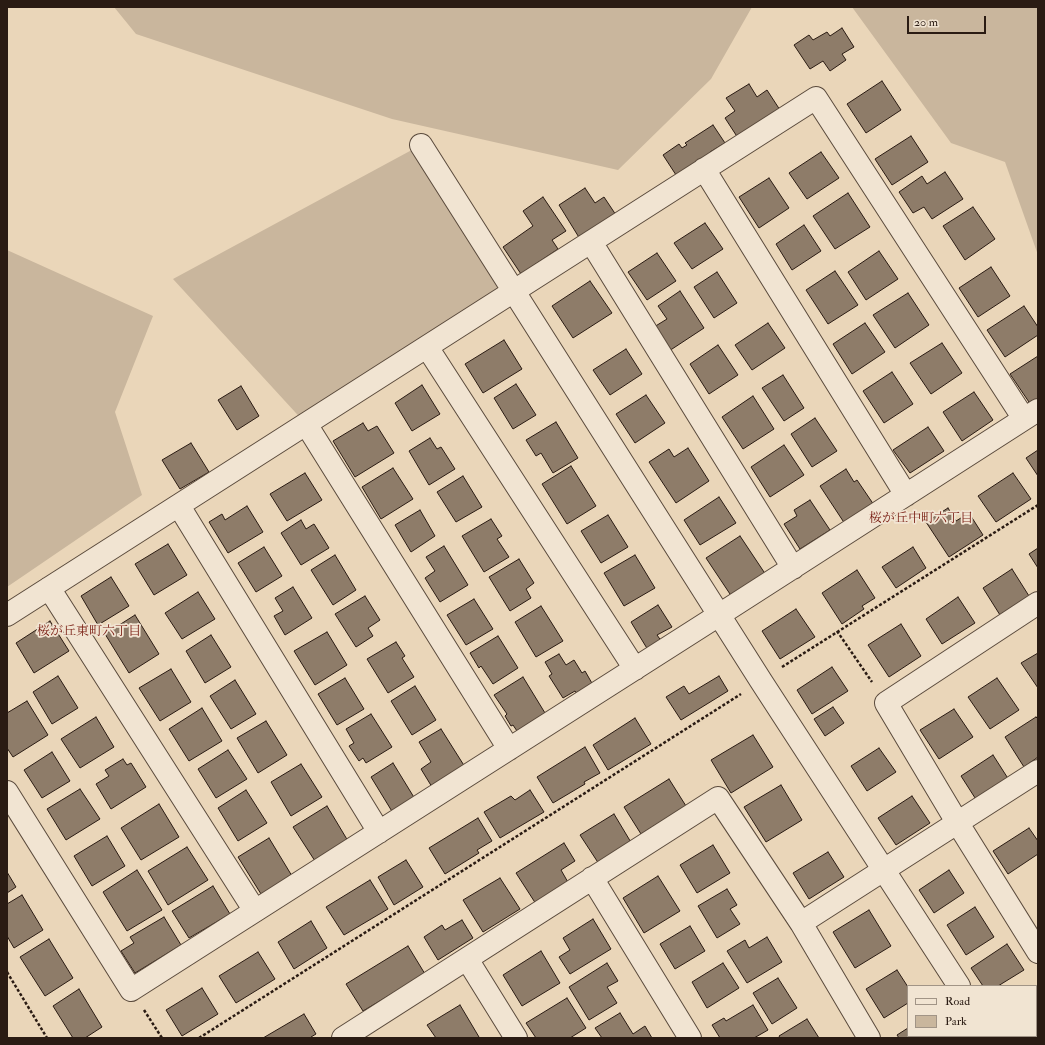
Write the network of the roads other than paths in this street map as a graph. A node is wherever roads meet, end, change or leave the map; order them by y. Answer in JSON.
{"nodes":[{"id":1,"x":421,"y":145,"type":"dead end"},
{"id":2,"x":704,"y":169,"type":"junction"},
{"id":3,"x":591,"y":242,"type":"junction"},
{"id":4,"x":513,"y":292,"type":"junction"},
{"id":5,"x":427,"y":347,"type":"junction"},
{"id":6,"x":1031,"y":415,"type":"edge"},
{"id":7,"x":306,"y":424,"type":"junction"},
{"id":8,"x":906,"y":495,"type":"junction"},
{"id":9,"x":179,"y":506,"type":"junction"},
{"id":10,"x":793,"y":568,"type":"junction"},
{"id":11,"x":49,"y":588,"type":"junction"},
{"id":12,"x":1038,"y":603,"type":"edge"},
{"id":13,"x":7,"y":615,"type":"edge"},
{"id":14,"x":719,"y":615,"type":"junction"},
{"id":15,"x":634,"y":669,"type":"junction"},
{"id":16,"x":509,"y":749,"type":"junction"},
{"id":17,"x":1038,"y":771,"type":"edge"},
{"id":18,"x":7,"y":792,"type":"edge"},
{"id":19,"x":957,"y":822,"type":"junction"},
{"id":20,"x":379,"y":832,"type":"junction"},
{"id":21,"x":883,"y":870,"type":"junction"},
{"id":22,"x":592,"y":878,"type":"junction"},
{"id":23,"x":255,"y":911,"type":"junction"},
{"id":24,"x":801,"y":923,"type":"junction"},
{"id":25,"x":1038,"y":952,"type":"edge"},
{"id":26,"x":467,"y":958,"type":"junction"},
{"id":27,"x":958,"y":985,"type":"edge"},
{"id":28,"x":344,"y":1038,"type":"edge"},
{"id":29,"x":516,"y":1038,"type":"edge"},
{"id":30,"x":690,"y":1038,"type":"edge"},
{"id":31,"x":869,"y":1038,"type":"edge"}],
"edges":[{"from":1,"to":4,"type":"street"},
{"from":2,"to":3,"type":"street"},
{"from":2,"to":6,"type":"street"},
{"from":2,"to":8,"type":"street"},
{"from":3,"to":4,"type":"street"},
{"from":3,"to":10,"type":"street"},
{"from":4,"to":5,"type":"street"},
{"from":4,"to":14,"type":"street"},
{"from":5,"to":7,"type":"street"},
{"from":5,"to":15,"type":"street"},
{"from":6,"to":8,"type":"street"},
{"from":7,"to":9,"type":"street"},
{"from":7,"to":16,"type":"street"},
{"from":8,"to":10,"type":"street"},
{"from":9,"to":11,"type":"street"},
{"from":9,"to":20,"type":"street"},
{"from":10,"to":14,"type":"street"},
{"from":11,"to":13,"type":"street"},
{"from":11,"to":23,"type":"street"},
{"from":12,"to":19,"type":"street"},
{"from":14,"to":15,"type":"street"},
{"from":14,"to":21,"type":"street"},
{"from":15,"to":16,"type":"street"},
{"from":16,"to":20,"type":"street"},
{"from":17,"to":19,"type":"street"},
{"from":18,"to":23,"type":"street"},
{"from":19,"to":21,"type":"street"},
{"from":19,"to":25,"type":"street"},
{"from":20,"to":23,"type":"street"},
{"from":21,"to":24,"type":"street"},
{"from":21,"to":27,"type":"street"},
{"from":22,"to":24,"type":"street"},
{"from":22,"to":26,"type":"street"},
{"from":22,"to":30,"type":"street"},
{"from":24,"to":31,"type":"street"},
{"from":26,"to":28,"type":"street"},
{"from":26,"to":29,"type":"street"}]}
